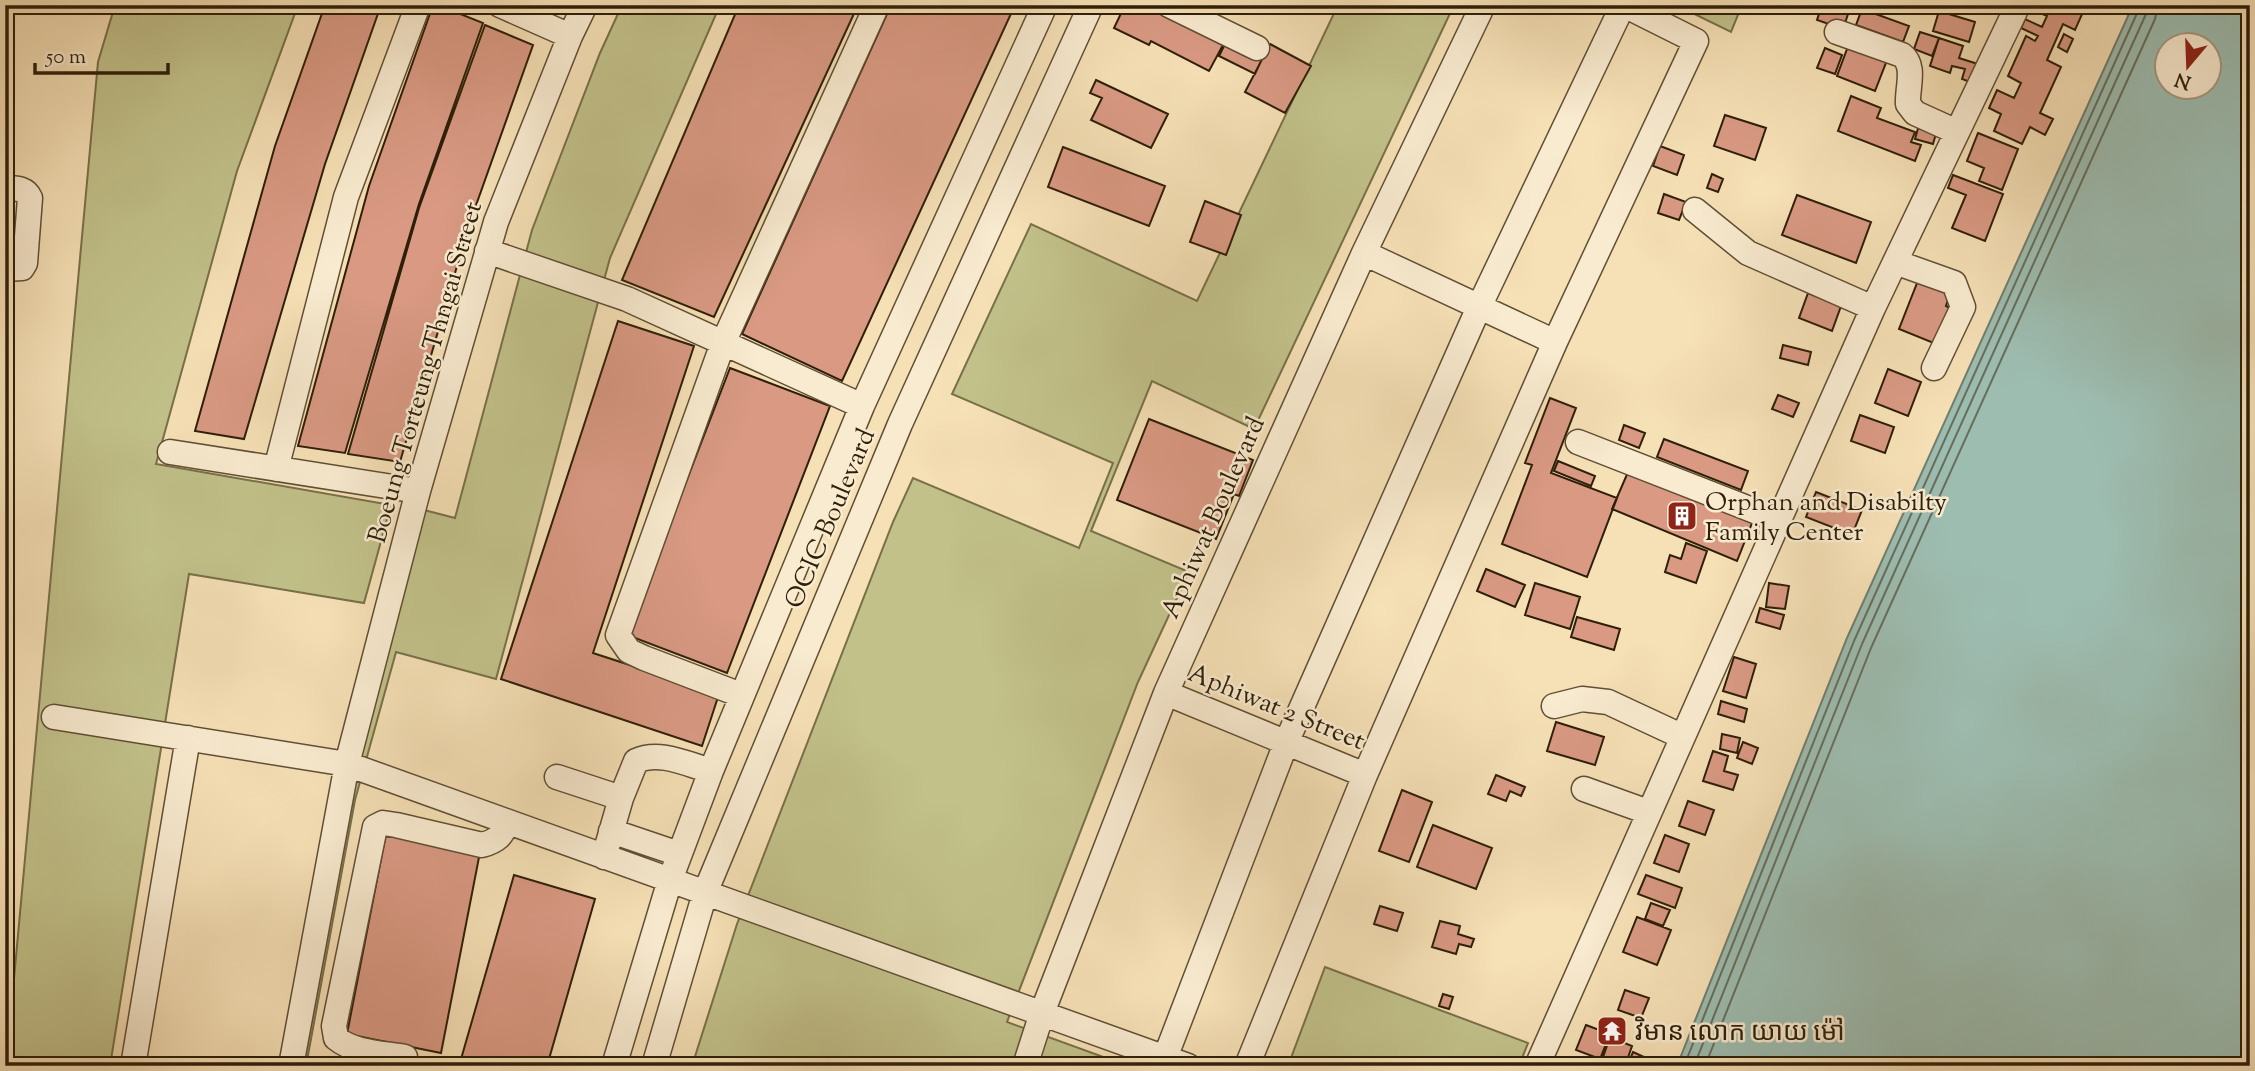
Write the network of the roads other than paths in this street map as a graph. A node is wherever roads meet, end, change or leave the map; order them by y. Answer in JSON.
{"nodes":[{"id":1,"x":418,"y":5,"type":"edge"},
{"id":2,"x":500,"y":5,"type":"edge"},
{"id":3,"x":585,"y":5,"type":"edge"},
{"id":4,"x":877,"y":5,"type":"edge"},
{"id":5,"x":1091,"y":5,"type":"edge"},
{"id":6,"x":1169,"y":5,"type":"edge"},
{"id":7,"x":1483,"y":5,"type":"edge"},
{"id":8,"x":1624,"y":5,"type":"edge"},
{"id":9,"x":2018,"y":5,"type":"edge"},
{"id":10,"x":1044,"y":6,"type":"edge"},
{"id":11,"x":1837,"y":32,"type":"dead end"},
{"id":12,"x":570,"y":36,"type":"junction"},
{"id":13,"x":1257,"y":48,"type":"dead end"},
{"id":14,"x":1957,"y":131,"type":"junction"},
{"id":15,"x":5,"y":188,"type":"edge"},
{"id":16,"x":1695,"y":210,"type":"dead end"},
{"id":17,"x":487,"y":251,"type":"junction"},
{"id":18,"x":1364,"y":253,"type":"junction"},
{"id":19,"x":1895,"y":262,"type":"junction"},
{"id":20,"x":5,"y":268,"type":"edge"},
{"id":21,"x":1479,"y":307,"type":"junction"},
{"id":22,"x":1873,"y":308,"type":"junction"},
{"id":23,"x":1555,"y":341,"type":"junction"},
{"id":24,"x":723,"y":343,"type":"junction"},
{"id":25,"x":1934,"y":368,"type":"dead end"},
{"id":26,"x":862,"y":405,"type":"junction"},
{"id":27,"x":1578,"y":442,"type":"dead end"},
{"id":28,"x":170,"y":452,"type":"dead end"},
{"id":29,"x":276,"y":469,"type":"junction"},
{"id":30,"x":418,"y":491,"type":"junction"},
{"id":31,"x":1777,"y":520,"type":"junction"},
{"id":32,"x":1166,"y":693,"type":"junction"},
{"id":33,"x":741,"y":695,"type":"junction"},
{"id":34,"x":1554,"y":706,"type":"dead end"},
{"id":35,"x":54,"y":717,"type":"dead end"},
{"id":36,"x":1681,"y":736,"type":"junction"},
{"id":37,"x":188,"y":738,"type":"junction"},
{"id":38,"x":1286,"y":743,"type":"junction"},
{"id":39,"x":347,"y":764,"type":"junction"},
{"id":40,"x":710,"y":771,"type":"junction"},
{"id":41,"x":1365,"y":775,"type":"junction"},
{"id":42,"x":557,"y":776,"type":"dead end"},
{"id":43,"x":1584,"y":789,"type":"dead end"},
{"id":44,"x":621,"y":797,"type":"junction"},
{"id":45,"x":1648,"y":812,"type":"junction"},
{"id":46,"x":507,"y":822,"type":"junction"},
{"id":47,"x":611,"y":831,"type":"junction"},
{"id":48,"x":679,"y":854,"type":"junction"},
{"id":49,"x":604,"y":857,"type":"junction"},
{"id":50,"x":670,"y":880,"type":"junction"},
{"id":51,"x":705,"y":892,"type":"junction"},
{"id":52,"x":1042,"y":1013,"type":"junction"},
{"id":53,"x":405,"y":1057,"type":"dead end"},
{"id":54,"x":1177,"y":1062,"type":"edge"},
{"id":55,"x":133,"y":1066,"type":"edge"},
{"id":56,"x":291,"y":1066,"type":"edge"},
{"id":57,"x":614,"y":1066,"type":"edge"},
{"id":58,"x":654,"y":1066,"type":"edge"},
{"id":59,"x":1025,"y":1066,"type":"edge"},
{"id":60,"x":1247,"y":1066,"type":"edge"},
{"id":61,"x":1537,"y":1066,"type":"edge"}],
"edges":[{"from":1,"to":29,"type":"street"},
{"from":2,"to":12,"type":"street"},
{"from":3,"to":12,"type":"street","name":"Boeung Torteung Thngai Street"},
{"from":4,"to":24,"type":"street"},
{"from":5,"to":51,"type":"street","name":"OCIC Boulevard"},
{"from":6,"to":13,"type":"street"},
{"from":7,"to":18,"type":"street","name":"Aphiwat Boulevard"},
{"from":8,"to":21,"type":"street"},
{"from":8,"to":23,"type":"street"},
{"from":9,"to":14,"type":"street"},
{"from":10,"to":26,"type":"street","name":"OCIC Boulevard"},
{"from":11,"to":14,"type":"street"},
{"from":12,"to":17,"type":"street","name":"Boeung Torteung Thngai Street"},
{"from":14,"to":19,"type":"street"},
{"from":15,"to":20,"type":"street"},
{"from":16,"to":22,"type":"street"},
{"from":17,"to":24,"type":"street"},
{"from":17,"to":30,"type":"street","name":"Boeung Torteung Thngai Street"},
{"from":18,"to":21,"type":"street"},
{"from":18,"to":32,"type":"street","name":"Aphiwat Boulevard"},
{"from":19,"to":22,"type":"street"},
{"from":19,"to":25,"type":"street"},
{"from":21,"to":23,"type":"street"},
{"from":21,"to":38,"type":"street"},
{"from":22,"to":31,"type":"street"},
{"from":23,"to":41,"type":"street"},
{"from":24,"to":26,"type":"street"},
{"from":24,"to":33,"type":"street"},
{"from":26,"to":33,"type":"street","name":"OCIC Boulevard"},
{"from":27,"to":31,"type":"street"},
{"from":28,"to":29,"type":"street"},
{"from":29,"to":30,"type":"street"},
{"from":30,"to":39,"type":"street","name":"Boeung Torteung Thngai Street"},
{"from":31,"to":36,"type":"street"},
{"from":32,"to":38,"type":"street","name":"Aphiwat 2 Street"},
{"from":32,"to":52,"type":"street","name":"Aphiwat Boulevard"},
{"from":33,"to":40,"type":"street","name":"OCIC Boulevard"},
{"from":34,"to":36,"type":"street"},
{"from":35,"to":37,"type":"street"},
{"from":36,"to":45,"type":"street"},
{"from":37,"to":39,"type":"street"},
{"from":37,"to":55,"type":"street"},
{"from":38,"to":41,"type":"street","name":"Aphiwat 2 Street"},
{"from":38,"to":54,"type":"street"},
{"from":39,"to":46,"type":"street"},
{"from":39,"to":56,"type":"street","name":"Boeung Torteung Thngai Street"},
{"from":40,"to":44,"type":"street"},
{"from":40,"to":48,"type":"street","name":"OCIC Boulevard"},
{"from":41,"to":60,"type":"street"},
{"from":42,"to":44,"type":"street"},
{"from":43,"to":45,"type":"street"},
{"from":44,"to":47,"type":"street"},
{"from":45,"to":61,"type":"street"},
{"from":46,"to":49,"type":"street"},
{"from":46,"to":53,"type":"street"},
{"from":47,"to":48,"type":"street"},
{"from":47,"to":49,"type":"street"},
{"from":48,"to":50,"type":"street","name":"OCIC Boulevard"},
{"from":49,"to":50,"type":"street"},
{"from":50,"to":51,"type":"street"},
{"from":50,"to":57,"type":"street","name":"OCIC Boulevard"},
{"from":51,"to":52,"type":"street"},
{"from":51,"to":58,"type":"street","name":"OCIC Boulevard"},
{"from":52,"to":54,"type":"street"},
{"from":52,"to":59,"type":"street","name":"Aphiwat Boulevard"}]}
